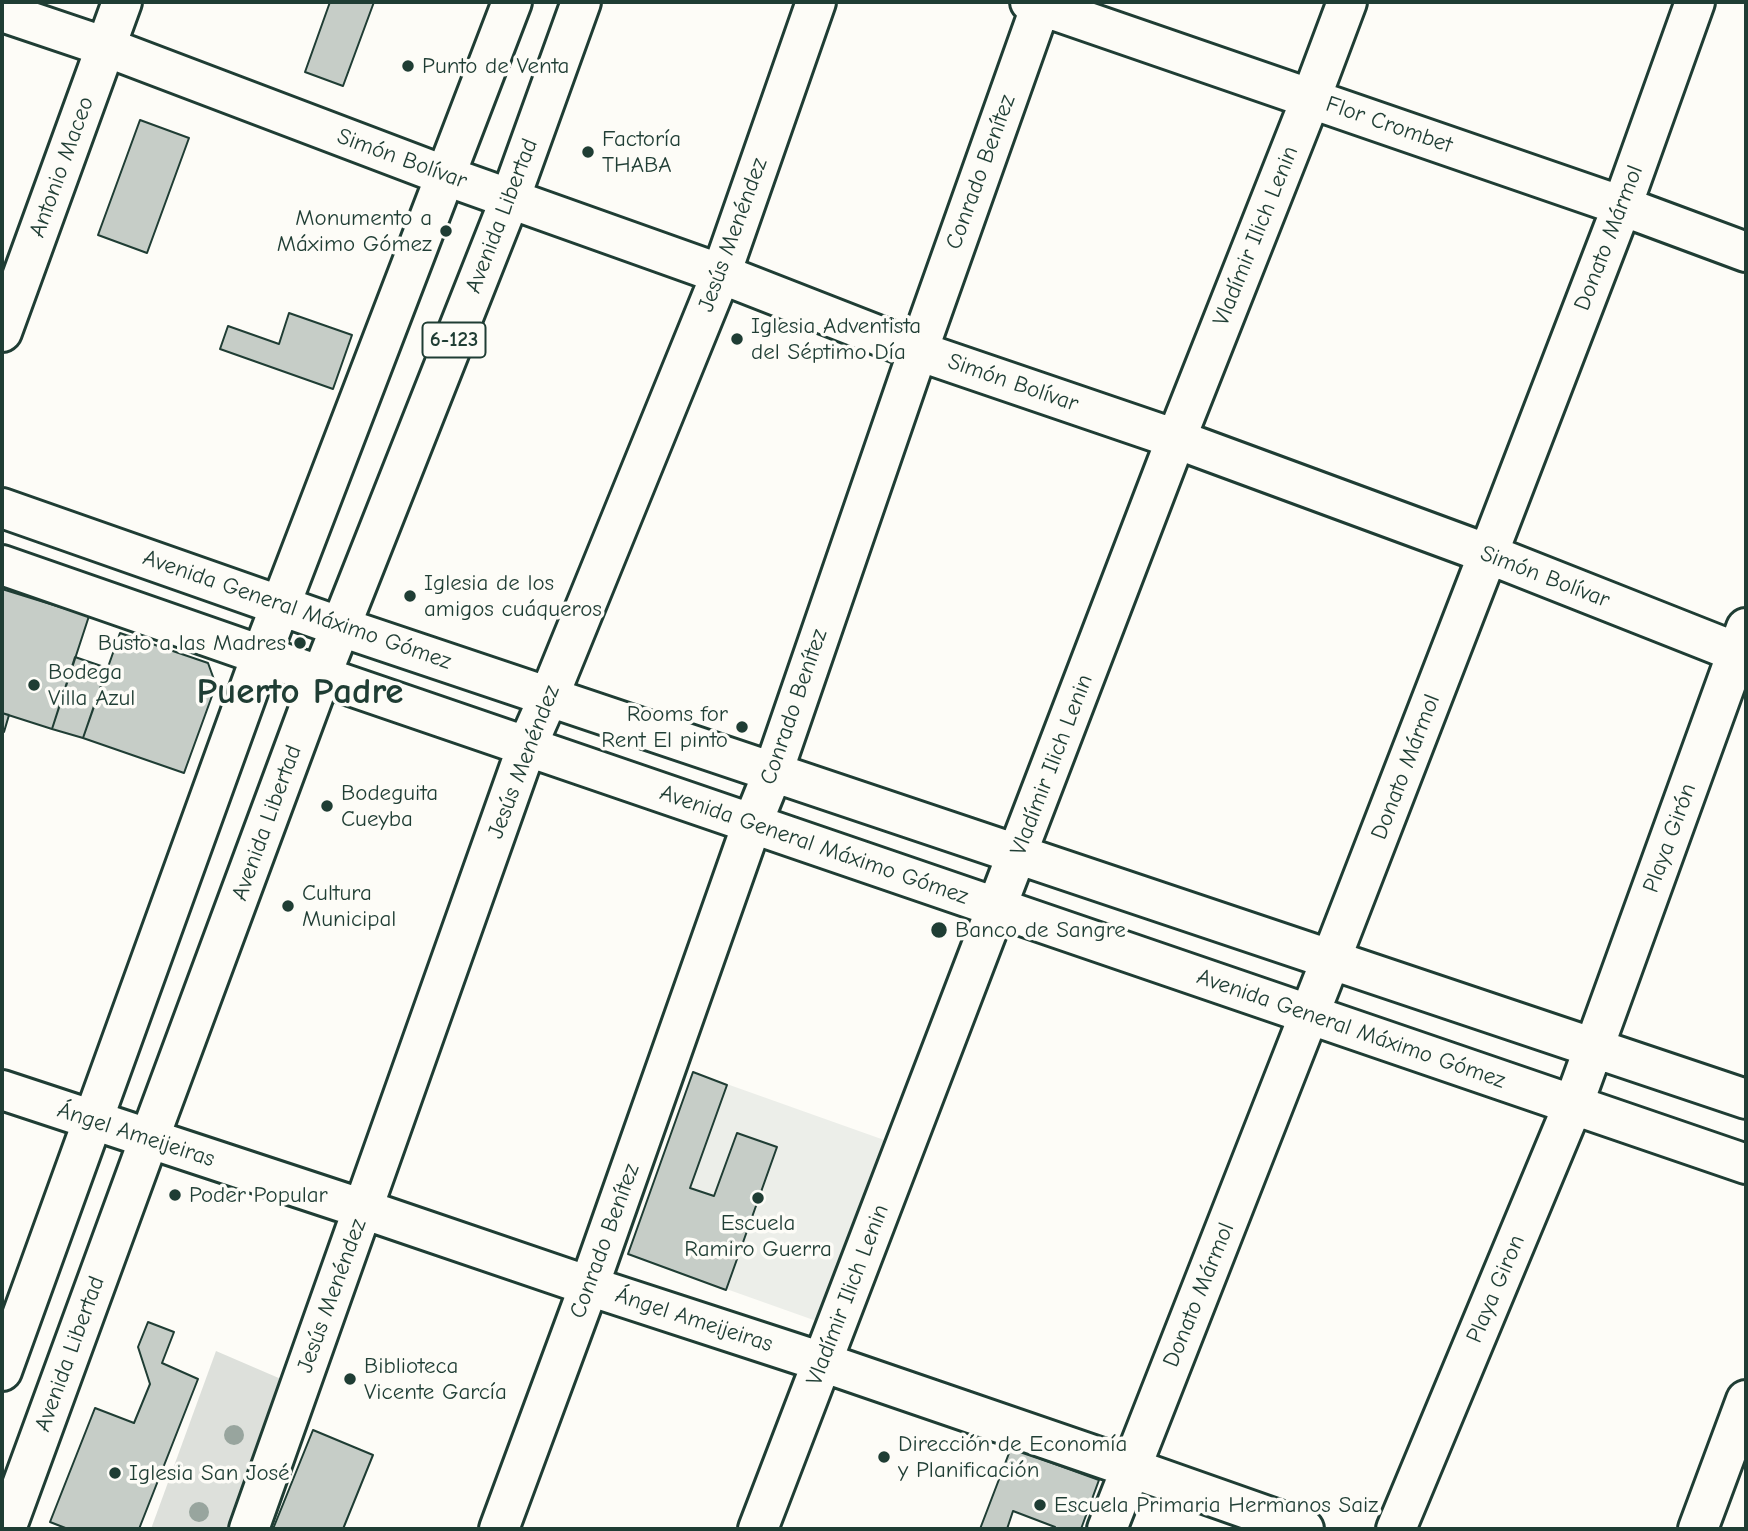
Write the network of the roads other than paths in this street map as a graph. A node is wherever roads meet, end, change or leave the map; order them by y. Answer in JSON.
{"nodes":[{"id":1,"x":122,"y":2,"type":"edge"},
{"id":2,"x":512,"y":2,"type":"edge"},
{"id":3,"x":581,"y":2,"type":"edge"},
{"id":4,"x":816,"y":2,"type":"edge"},
{"id":5,"x":1346,"y":2,"type":"edge"},
{"id":6,"x":1695,"y":2,"type":"edge"},
{"id":7,"x":1037,"y":3,"type":"edge"},
{"id":8,"x":2,"y":12,"type":"edge"},
{"id":9,"x":106,"y":47,"type":"junction"},
{"id":10,"x":1311,"y":98,"type":"junction"},
{"id":11,"x":446,"y":176,"type":"junction"},
{"id":12,"x":510,"y":199,"type":"junction"},
{"id":13,"x":1622,"y":206,"type":"junction"},
{"id":14,"x":1746,"y":252,"type":"edge"},
{"id":15,"x":720,"y":274,"type":"junction"},
{"id":16,"x":2,"y":332,"type":"edge"},
{"id":17,"x":918,"y":351,"type":"junction"},
{"id":18,"x":1176,"y":439,"type":"junction"},
{"id":19,"x":2,"y":508,"type":"edge"},
{"id":20,"x":1489,"y":554,"type":"junction"},
{"id":21,"x":2,"y":565,"type":"edge"},
{"id":22,"x":281,"y":605,"type":"junction"},
{"id":23,"x":341,"y":626,"type":"junction"},
{"id":24,"x":1743,"y":645,"type":"edge"},
{"id":25,"x":261,"y":656,"type":"junction"},
{"id":26,"x":321,"y":676,"type":"junction"},
{"id":27,"x":549,"y":696,"type":"junction"},
{"id":28,"x":527,"y":747,"type":"junction"},
{"id":29,"x":773,"y":772,"type":"junction"},
{"id":30,"x":752,"y":824,"type":"junction"},
{"id":31,"x":1018,"y":854,"type":"junction"},
{"id":32,"x":998,"y":908,"type":"junction"},
{"id":33,"x":1331,"y":960,"type":"junction"},
{"id":34,"x":1310,"y":1015,"type":"junction"},
{"id":35,"x":1594,"y":1048,"type":"junction"},
{"id":36,"x":2,"y":1090,"type":"edge"},
{"id":37,"x":1746,"y":1099,"type":"edge"},
{"id":38,"x":1573,"y":1105,"type":"junction"},
{"id":39,"x":92,"y":1121,"type":"junction"},
{"id":40,"x":149,"y":1139,"type":"junction"},
{"id":41,"x":1746,"y":1164,"type":"edge"},
{"id":42,"x":363,"y":1209,"type":"junction"},
{"id":43,"x":589,"y":1286,"type":"junction"},
{"id":44,"x":822,"y":1362,"type":"junction"},
{"id":45,"x":2,"y":1371,"type":"edge"},
{"id":46,"x":1746,"y":1400,"type":"edge"},
{"id":47,"x":1131,"y":1468,"type":"junction"},
{"id":48,"x":6,"y":1529,"type":"edge"},
{"id":49,"x":249,"y":1529,"type":"edge"},
{"id":50,"x":499,"y":1529,"type":"edge"},
{"id":51,"x":758,"y":1529,"type":"edge"},
{"id":52,"x":1107,"y":1529,"type":"edge"},
{"id":53,"x":1304,"y":1529,"type":"edge"},
{"id":54,"x":1396,"y":1529,"type":"edge"},
{"id":55,"x":1698,"y":1529,"type":"edge"}],
"edges":[{"from":1,"to":9,"type":"street","name":"Antonio Maceo"},
{"from":2,"to":11,"type":"street","number":"6-123"},
{"from":3,"to":12,"type":"street","name":"Avenida Libertad","number":"6-123"},
{"from":4,"to":15,"type":"street","name":"Jesús Menéndez"},
{"from":5,"to":10,"type":"street","name":"Vladímir Ilich Lenin"},
{"from":6,"to":13,"type":"street","name":"Donato Mármol"},
{"from":7,"to":10,"type":"street","name":"Flor Crombet"},
{"from":7,"to":17,"type":"street","name":"Conrado Benítez"},
{"from":8,"to":9,"type":"street","name":"Simón Bolívar"},
{"from":9,"to":11,"type":"street","name":"Simón Bolívar"},
{"from":9,"to":16,"type":"street","name":"Antonio Maceo"},
{"from":10,"to":13,"type":"street","name":"Flor Crombet"},
{"from":10,"to":18,"type":"street","name":"Vladímir Ilich Lenin"},
{"from":11,"to":12,"type":"street","name":"Simón Bolívar"},
{"from":11,"to":22,"type":"street","number":"6-123"},
{"from":12,"to":15,"type":"street","name":"Simón Bolívar"},
{"from":12,"to":23,"type":"street","name":"Avenida Libertad","number":"6-123"},
{"from":13,"to":14,"type":"street","name":"Flor Crombet"},
{"from":13,"to":20,"type":"street","name":"Donato Mármol"},
{"from":15,"to":17,"type":"street","name":"Simón Bolívar"},
{"from":15,"to":27,"type":"street","name":"Jesús Menéndez"},
{"from":17,"to":18,"type":"street","name":"Simón Bolívar"},
{"from":17,"to":29,"type":"street","name":"Conrado Benítez"},
{"from":18,"to":20,"type":"street","name":"Simón Bolívar"},
{"from":18,"to":31,"type":"street","name":"Vladímir Ilich Lenin"},
{"from":19,"to":22,"type":"street","name":"Avenida General Máximo Gómez"},
{"from":20,"to":24,"type":"street","name":"Simón Bolívar"},
{"from":20,"to":33,"type":"street","name":"Donato Mármol"},
{"from":21,"to":25,"type":"street","name":"Avenida General Máximo Gómez"},
{"from":22,"to":23,"type":"street","name":"Avenida General Máximo Gómez"},
{"from":22,"to":25,"type":"street","number":"6-123"},
{"from":23,"to":26,"type":"street","name":"Avenida Libertad","number":"6-123"},
{"from":23,"to":27,"type":"street","name":"Avenida General Máximo Gómez"},
{"from":24,"to":35,"type":"street","name":"Playa Girón"},
{"from":25,"to":26,"type":"street","name":"Avenida General Máximo Gómez"},
{"from":25,"to":39,"type":"street"},
{"from":26,"to":28,"type":"street","name":"Avenida General Máximo Gómez"},
{"from":26,"to":40,"type":"street","name":"Avenida Libertad"},
{"from":27,"to":28,"type":"street","name":"Jesús Menéndez"},
{"from":27,"to":29,"type":"street","name":"Avenida General Máximo Gómez"},
{"from":28,"to":30,"type":"street","name":"Avenida General Máximo Gómez"},
{"from":28,"to":42,"type":"street","name":"Jesús Menéndez"},
{"from":29,"to":30,"type":"street","name":"Conrado Benítez"},
{"from":29,"to":31,"type":"street","name":"Avenida General Máximo Gómez"},
{"from":30,"to":32,"type":"street","name":"Avenida General Máximo Gómez"},
{"from":30,"to":43,"type":"street","name":"Conrado Benítez"},
{"from":31,"to":32,"type":"street","name":"Vladímir Ilich Lenin"},
{"from":31,"to":33,"type":"street","name":"Avenida General Máximo Gómez"},
{"from":32,"to":34,"type":"street","name":"Avenida General Máximo Gómez"},
{"from":32,"to":44,"type":"street","name":"Vladímir Ilich Lenin"},
{"from":33,"to":34,"type":"street","name":"Donato Mármol"},
{"from":33,"to":35,"type":"street","name":"Avenida General Máximo Gómez"},
{"from":34,"to":38,"type":"street","name":"Avenida General Máximo Gómez"},
{"from":34,"to":47,"type":"street","name":"Donato Mármol"},
{"from":35,"to":37,"type":"street","name":"Avenida General Máximo Gómez"},
{"from":35,"to":38,"type":"street","name":"Playa Giron"},
{"from":36,"to":39,"type":"street","name":"Ángel Ameijeiras"},
{"from":38,"to":41,"type":"street","name":"Avenida General Máximo Gómez"},
{"from":38,"to":54,"type":"street","name":"Playa Giron"},
{"from":39,"to":40,"type":"street","name":"Ángel Ameijeiras"},
{"from":39,"to":45,"type":"street"},
{"from":40,"to":42,"type":"street","name":"Ángel Ameijeiras"},
{"from":40,"to":48,"type":"street","name":"Avenida Libertad"},
{"from":42,"to":43,"type":"street","name":"Ángel Ameijeiras"},
{"from":42,"to":49,"type":"street","name":"Jesús Menéndez"},
{"from":43,"to":44,"type":"street","name":"Ángel Ameijeiras"},
{"from":43,"to":50,"type":"street","name":"Conrado Benítez"},
{"from":44,"to":47,"type":"street","name":"Ángel Ameijeiras"},
{"from":44,"to":51,"type":"street","name":"Vladímir Ilich Lenin"},
{"from":46,"to":55,"type":"street"},
{"from":47,"to":52,"type":"street","name":"Donato Mármol"},
{"from":47,"to":53,"type":"street","name":"Ángel Ameijeiras"}]}
